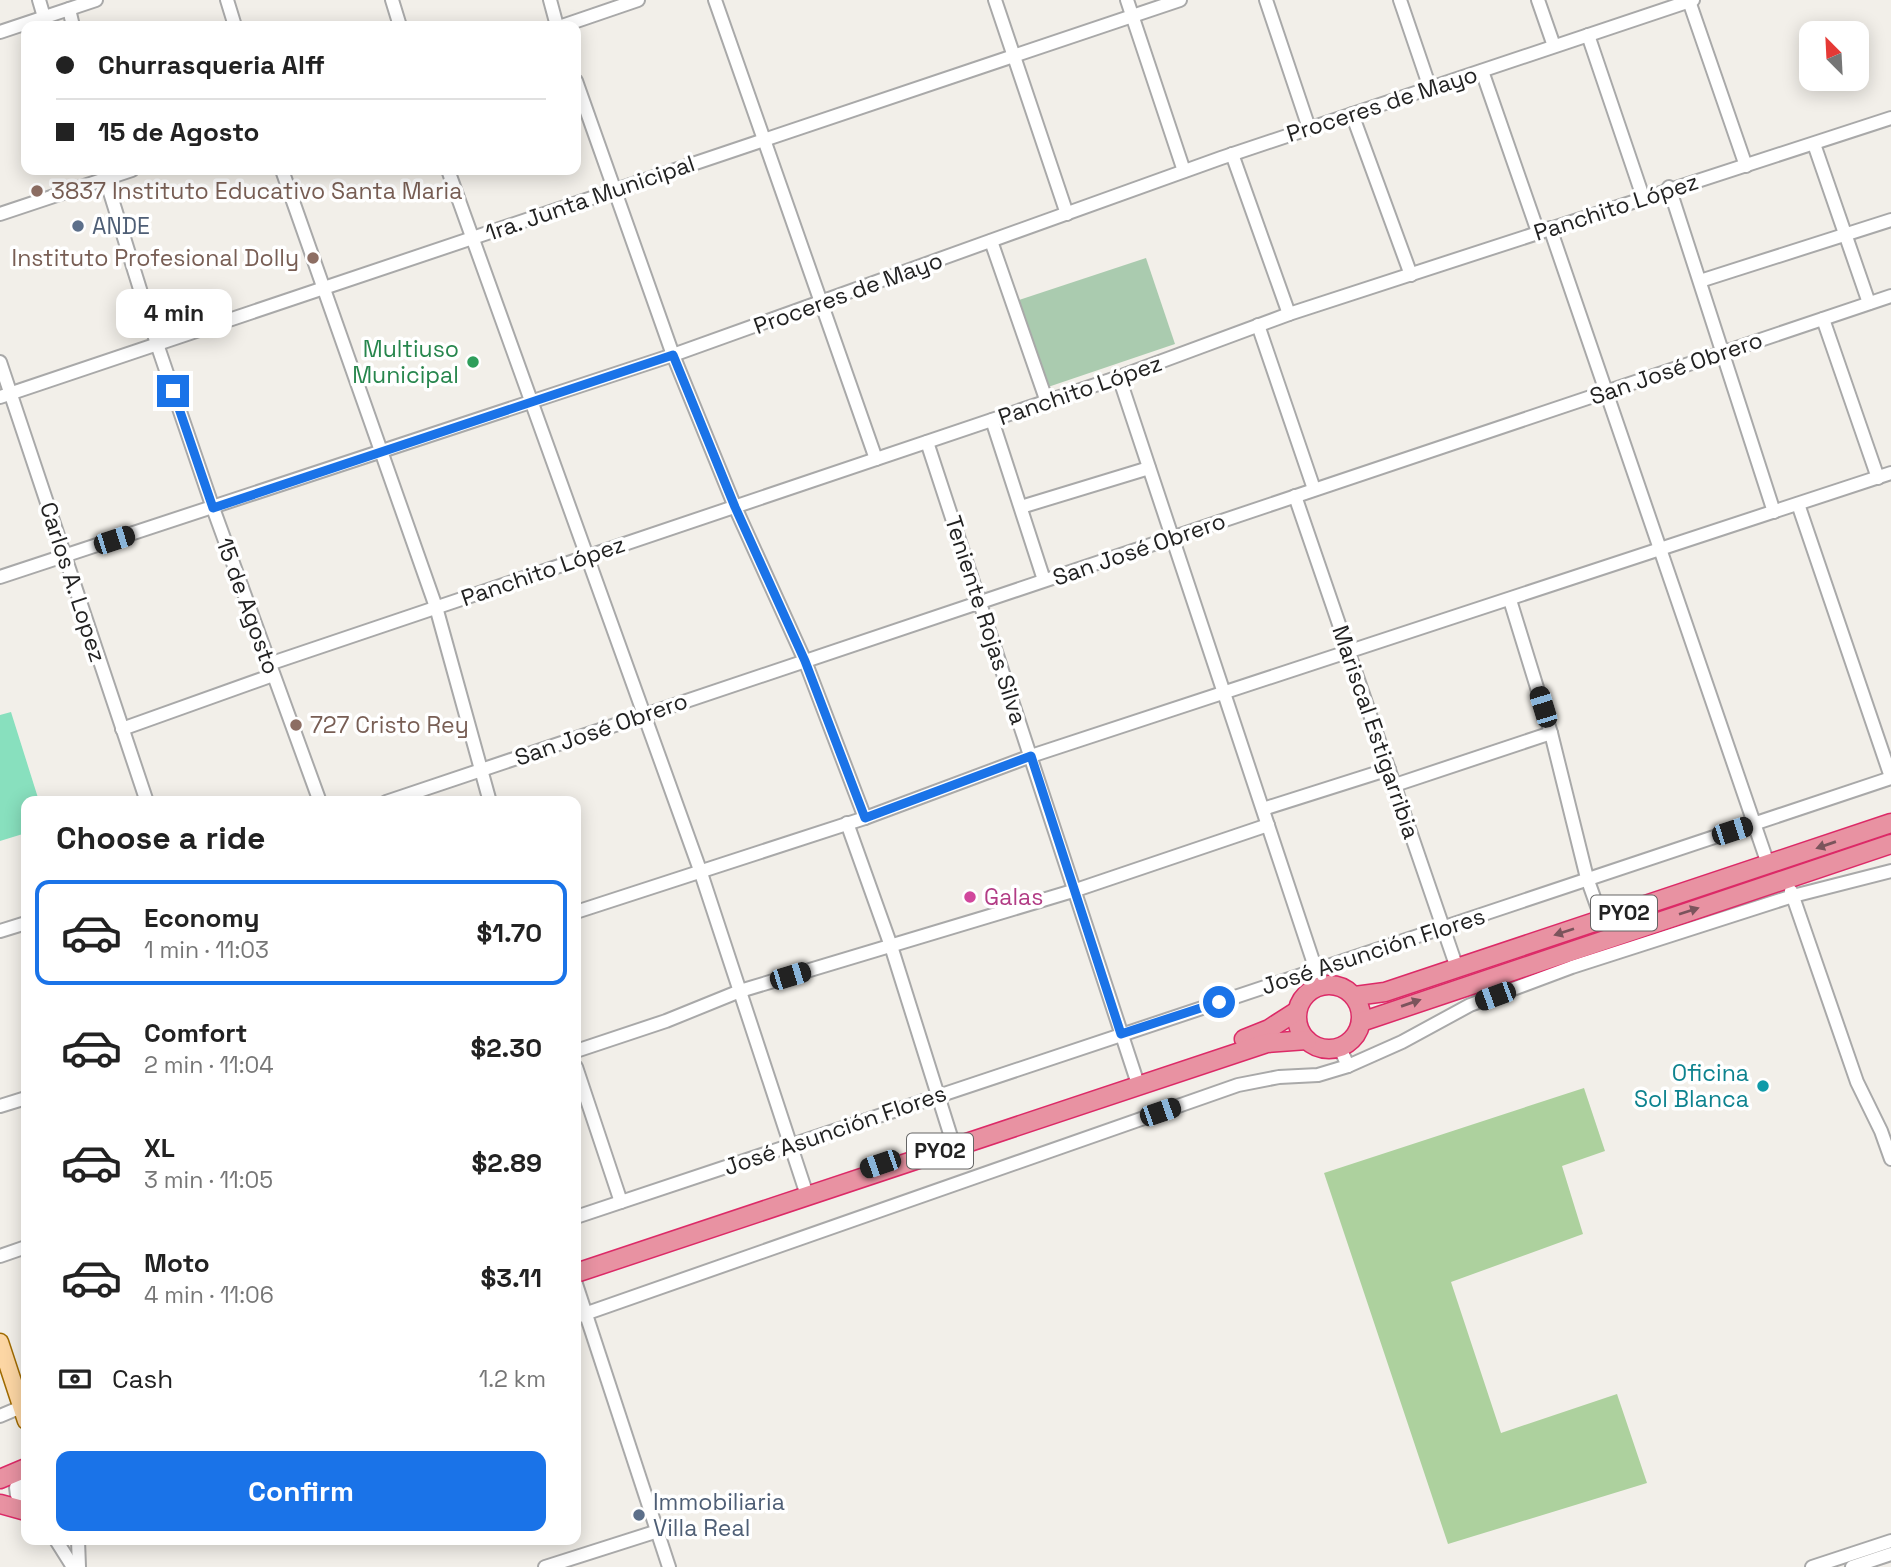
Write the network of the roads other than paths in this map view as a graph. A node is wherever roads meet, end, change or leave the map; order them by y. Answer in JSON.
{"nodes":[{"id":1,"x":39,"y":0,"type":"edge"},
{"id":2,"x":96,"y":0,"type":"edge"},
{"id":3,"x":227,"y":0,"type":"edge"},
{"id":4,"x":391,"y":0,"type":"edge"},
{"id":5,"x":550,"y":0,"type":"edge"},
{"id":6,"x":638,"y":0,"type":"edge"},
{"id":7,"x":715,"y":0,"type":"edge"},
{"id":8,"x":995,"y":0,"type":"edge"},
{"id":9,"x":1127,"y":0,"type":"edge"},
{"id":10,"x":1180,"y":0,"type":"edge"},
{"id":11,"x":1266,"y":0,"type":"edge"},
{"id":12,"x":1401,"y":0,"type":"edge"},
{"id":13,"x":1538,"y":0,"type":"edge"},
{"id":14,"x":1684,"y":1,"type":"edge"},
{"id":15,"x":69,"y":9,"type":"junction"},
{"id":16,"x":44,"y":16,"type":"junction"},
{"id":17,"x":1133,"y":16,"type":"junction"},
{"id":18,"x":30,"y":21,"type":"edge"},
{"id":19,"x":72,"y":21,"type":"edge"},
{"id":20,"x":233,"y":21,"type":"edge"},
{"id":21,"x":398,"y":21,"type":"edge"},
{"id":22,"x":557,"y":21,"type":"edge"},
{"id":23,"x":574,"y":21,"type":"edge"},
{"id":24,"x":21,"y":24,"type":"edge"},
{"id":25,"x":0,"y":32,"type":"edge"},
{"id":26,"x":1588,"y":35,"type":"junction"},
{"id":27,"x":1554,"y":46,"type":"junction"},
{"id":28,"x":1014,"y":56,"type":"junction"},
{"id":29,"x":1482,"y":71,"type":"junction"},
{"id":30,"x":1430,"y":88,"type":"junction"},
{"id":31,"x":581,"y":95,"type":"edge"},
{"id":32,"x":1352,"y":114,"type":"junction"},
{"id":33,"x":1891,"y":118,"type":"edge"},
{"id":34,"x":1309,"y":128,"type":"junction"},
{"id":35,"x":764,"y":140,"type":"junction"},
{"id":36,"x":1814,"y":144,"type":"junction"},
{"id":37,"x":1232,"y":154,"type":"junction"},
{"id":38,"x":1746,"y":166,"type":"junction"},
{"id":39,"x":1184,"y":171,"type":"junction"},
{"id":40,"x":101,"y":175,"type":"edge"},
{"id":41,"x":104,"y":175,"type":"edge"},
{"id":42,"x":284,"y":175,"type":"edge"},
{"id":43,"x":450,"y":175,"type":"edge"},
{"id":44,"x":1669,"y":187,"type":"junction"},
{"id":45,"x":614,"y":190,"type":"junction"},
{"id":46,"x":1643,"y":197,"type":"junction"},
{"id":47,"x":0,"y":214,"type":"edge"},
{"id":48,"x":1067,"y":214,"type":"junction"},
{"id":49,"x":1891,"y":220,"type":"edge"},
{"id":50,"x":1544,"y":230,"type":"junction"},
{"id":51,"x":1846,"y":236,"type":"junction"},
{"id":52,"x":471,"y":239,"type":"junction"},
{"id":53,"x":991,"y":242,"type":"junction"},
{"id":54,"x":1410,"y":275,"type":"junction"},
{"id":55,"x":1700,"y":281,"type":"junction"},
{"id":56,"x":323,"y":287,"type":"junction"},
{"id":57,"x":1891,"y":296,"type":"edge"},
{"id":58,"x":822,"y":303,"type":"junction"},
{"id":59,"x":1869,"y":303,"type":"junction"},
{"id":60,"x":1289,"y":314,"type":"junction"},
{"id":61,"x":1823,"y":318,"type":"junction"},
{"id":62,"x":1258,"y":325,"type":"junction"},
{"id":63,"x":157,"y":344,"type":"junction"},
{"id":64,"x":1723,"y":352,"type":"junction"},
{"id":65,"x":673,"y":355,"type":"junction"},
{"id":66,"x":0,"y":362,"type":"edge"},
{"id":67,"x":1119,"y":377,"type":"junction"},
{"id":68,"x":1606,"y":391,"type":"junction"},
{"id":69,"x":5,"y":395,"type":"edge"},
{"id":70,"x":533,"y":401,"type":"junction"},
{"id":71,"x":1046,"y":402,"type":"junction"},
{"id":72,"x":992,"y":420,"type":"junction"},
{"id":73,"x":927,"y":442,"type":"junction"},
{"id":74,"x":380,"y":452,"type":"junction"},
{"id":75,"x":876,"y":459,"type":"junction"},
{"id":76,"x":1149,"y":468,"type":"junction"},
{"id":77,"x":1891,"y":473,"type":"edge"},
{"id":78,"x":1878,"y":478,"type":"junction"},
{"id":79,"x":1314,"y":489,"type":"junction"},
{"id":80,"x":1295,"y":496,"type":"junction"},
{"id":81,"x":1798,"y":504,"type":"junction"},
{"id":82,"x":735,"y":507,"type":"junction"},
{"id":83,"x":1021,"y":507,"type":"junction"},
{"id":84,"x":213,"y":508,"type":"junction"},
{"id":85,"x":1774,"y":512,"type":"junction"},
{"id":86,"x":1172,"y":537,"type":"junction"},
{"id":87,"x":1661,"y":551,"type":"junction"},
{"id":88,"x":65,"y":556,"type":"junction"},
{"id":89,"x":587,"y":556,"type":"junction"},
{"id":90,"x":0,"y":578,"type":"edge"},
{"id":91,"x":1044,"y":580,"type":"junction"},
{"id":92,"x":1510,"y":600,"type":"junction"},
{"id":93,"x":980,"y":602,"type":"junction"},
{"id":94,"x":436,"y":607,"type":"junction"},
{"id":95,"x":1349,"y":653,"type":"junction"},
{"id":96,"x":805,"y":661,"type":"junction"},
{"id":97,"x":271,"y":670,"type":"junction"},
{"id":98,"x":1224,"y":693,"type":"junction"},
{"id":99,"x":645,"y":715,"type":"junction"},
{"id":100,"x":122,"y":729,"type":"junction"},
{"id":101,"x":1551,"y":733,"type":"junction"},
{"id":102,"x":1031,"y":756,"type":"junction"},
{"id":103,"x":1389,"y":769,"type":"junction"},
{"id":104,"x":480,"y":770,"type":"junction"},
{"id":105,"x":1891,"y":777,"type":"edge"},
{"id":106,"x":1395,"y":785,"type":"junction"},
{"id":107,"x":145,"y":796,"type":"edge"},
{"id":108,"x":318,"y":796,"type":"edge"},
{"id":109,"x":404,"y":796,"type":"edge"},
{"id":110,"x":488,"y":796,"type":"edge"},
{"id":111,"x":1262,"y":809,"type":"junction"},
{"id":112,"x":865,"y":818,"type":"junction"},
{"id":113,"x":847,"y":823,"type":"junction"},
{"id":114,"x":1891,"y":823,"type":"edge"},
{"id":115,"x":1754,"y":824,"type":"junction"},
{"id":116,"x":1268,"y":825,"type":"junction"},
{"id":117,"x":1891,"y":844,"type":"edge"},
{"id":118,"x":1768,"y":864,"type":"junction"},
{"id":119,"x":700,"y":870,"type":"junction"},
{"id":120,"x":1891,"y":871,"type":"edge"},
{"id":121,"x":1587,"y":878,"type":"junction"},
{"id":122,"x":1789,"y":888,"type":"junction"},
{"id":123,"x":1076,"y":890,"type":"junction"},
{"id":124,"x":581,"y":910,"type":"edge"},
{"id":125,"x":1602,"y":920,"type":"junction"},
{"id":126,"x":21,"y":925,"type":"edge"},
{"id":127,"x":1444,"y":927,"type":"junction"},
{"id":128,"x":0,"y":931,"type":"edge"},
{"id":129,"x":891,"y":946,"type":"junction"},
{"id":130,"x":1457,"y":968,"type":"junction"},
{"id":131,"x":1318,"y":977,"type":"junction"},
{"id":132,"x":740,"y":991,"type":"junction"},
{"id":133,"x":1355,"y":996,"type":"junction"},
{"id":134,"x":1297,"y":1011,"type":"junction"},
{"id":135,"x":1361,"y":1022,"type":"junction"},
{"id":136,"x":1121,"y":1034,"type":"junction"},
{"id":137,"x":1307,"y":1040,"type":"junction"},
{"id":138,"x":1340,"y":1048,"type":"junction"},
{"id":139,"x":581,"y":1049,"type":"edge"},
{"id":140,"x":1348,"y":1066,"type":"junction"},
{"id":141,"x":1136,"y":1078,"type":"junction"},
{"id":142,"x":581,"y":1082,"type":"edge"},
{"id":143,"x":936,"y":1096,"type":"junction"},
{"id":144,"x":21,"y":1100,"type":"edge"},
{"id":145,"x":0,"y":1106,"type":"edge"},
{"id":146,"x":951,"y":1140,"type":"junction"},
{"id":147,"x":791,"y":1144,"type":"junction"},
{"id":148,"x":1891,"y":1159,"type":"edge"},
{"id":149,"x":805,"y":1189,"type":"junction"},
{"id":150,"x":621,"y":1202,"type":"junction"},
{"id":151,"x":581,"y":1215,"type":"edge"},
{"id":152,"x":21,"y":1249,"type":"edge"},
{"id":153,"x":0,"y":1256,"type":"edge"},
{"id":154,"x":581,"y":1263,"type":"edge"},
{"id":155,"x":581,"y":1271,"type":"edge"},
{"id":156,"x":581,"y":1315,"type":"edge"},
{"id":157,"x":581,"y":1318,"type":"edge"},
{"id":158,"x":0,"y":1342,"type":"edge"},
{"id":159,"x":21,"y":1400,"type":"edge"},
{"id":160,"x":21,"y":1412,"type":"edge"},
{"id":161,"x":0,"y":1416,"type":"edge"},
{"id":162,"x":21,"y":1458,"type":"edge"},
{"id":163,"x":0,"y":1466,"type":"edge"},
{"id":164,"x":21,"y":1470,"type":"edge"},
{"id":165,"x":0,"y":1479,"type":"edge"},
{"id":166,"x":21,"y":1482,"type":"edge"},
{"id":167,"x":21,"y":1501,"type":"edge"},
{"id":168,"x":0,"y":1504,"type":"edge"},
{"id":169,"x":21,"y":1508,"type":"edge"},
{"id":170,"x":657,"y":1531,"type":"junction"},
{"id":171,"x":1891,"y":1541,"type":"edge"},
{"id":172,"x":60,"y":1545,"type":"edge"},
{"id":173,"x":69,"y":1545,"type":"edge"},
{"id":174,"x":78,"y":1545,"type":"edge"},
{"id":175,"x":1891,"y":1554,"type":"edge"},
{"id":176,"x":76,"y":1567,"type":"edge"},
{"id":177,"x":545,"y":1567,"type":"edge"},
{"id":178,"x":669,"y":1567,"type":"edge"},
{"id":179,"x":1812,"y":1567,"type":"edge"},
{"id":180,"x":1852,"y":1567,"type":"edge"}],
"edges":[{"from":1,"to":16,"type":"street"},
{"from":2,"to":15,"type":"street"},
{"from":3,"to":20,"type":"street"},
{"from":4,"to":21,"type":"street"},
{"from":5,"to":22,"type":"street"},
{"from":6,"to":23,"type":"street"},
{"from":7,"to":35,"type":"street"},
{"from":8,"to":28,"type":"street"},
{"from":9,"to":17,"type":"street"},
{"from":10,"to":17,"type":"street","name":"1ra. Junta Municipal"},
{"from":11,"to":34,"type":"street"},
{"from":12,"to":30,"type":"street"},
{"from":13,"to":27,"type":"street"},
{"from":14,"to":26,"type":"street","name":"Proceres de Mayo"},
{"from":14,"to":38,"type":"street"},
{"from":15,"to":16,"type":"street"},
{"from":15,"to":19,"type":"street"},
{"from":16,"to":18,"type":"street"},
{"from":17,"to":28,"type":"street","name":"1ra. Junta Municipal"},
{"from":17,"to":39,"type":"street"},
{"from":24,"to":25,"type":"street"},
{"from":26,"to":27,"type":"street","name":"Proceres de Mayo"},
{"from":26,"to":46,"type":"street"},
{"from":27,"to":29,"type":"street","name":"Proceres de Mayo"},
{"from":28,"to":35,"type":"street","name":"1ra. Junta Municipal"},
{"from":28,"to":48,"type":"street"},
{"from":29,"to":30,"type":"street","name":"Proceres de Mayo"},
{"from":29,"to":50,"type":"street"},
{"from":30,"to":32,"type":"street","name":"Proceres de Mayo"},
{"from":31,"to":45,"type":"street"},
{"from":32,"to":34,"type":"street","name":"Proceres de Mayo"},
{"from":32,"to":54,"type":"street"},
{"from":33,"to":36,"type":"street","name":"Panchito López"},
{"from":34,"to":37,"type":"street","name":"Proceres de Mayo"},
{"from":35,"to":45,"type":"street","name":"1ra. Junta Municipal"},
{"from":35,"to":58,"type":"street"},
{"from":36,"to":38,"type":"street","name":"Panchito López"},
{"from":36,"to":51,"type":"street"},
{"from":37,"to":39,"type":"street","name":"Proceres de Mayo"},
{"from":37,"to":60,"type":"street"},
{"from":38,"to":44,"type":"street","name":"Panchito López"},
{"from":39,"to":48,"type":"street","name":"Proceres de Mayo"},
{"from":40,"to":47,"type":"street"},
{"from":41,"to":63,"type":"street","name":"15 de Agosto"},
{"from":42,"to":56,"type":"street"},
{"from":43,"to":52,"type":"street"},
{"from":44,"to":46,"type":"street","name":"Panchito López"},
{"from":44,"to":55,"type":"street"},
{"from":45,"to":52,"type":"street","name":"1ra. Junta Municipal"},
{"from":45,"to":65,"type":"street"},
{"from":46,"to":50,"type":"street","name":"Panchito López"},
{"from":48,"to":53,"type":"street","name":"Proceres de Mayo"},
{"from":49,"to":51,"type":"street"},
{"from":50,"to":54,"type":"street","name":"Panchito López"},
{"from":50,"to":68,"type":"street"},
{"from":51,"to":55,"type":"street"},
{"from":51,"to":59,"type":"street"},
{"from":52,"to":56,"type":"street","name":"1ra. Junta Municipal"},
{"from":52,"to":70,"type":"street"},
{"from":53,"to":58,"type":"street","name":"Proceres de Mayo"},
{"from":53,"to":71,"type":"street"},
{"from":54,"to":60,"type":"street","name":"Panchito López"},
{"from":55,"to":64,"type":"street"},
{"from":56,"to":63,"type":"street","name":"1ra. Junta Municipal"},
{"from":56,"to":74,"type":"street"},
{"from":57,"to":59,"type":"street","name":"San José Obrero"},
{"from":58,"to":65,"type":"street","name":"Proceres de Mayo"},
{"from":58,"to":75,"type":"street"},
{"from":59,"to":61,"type":"street","name":"San José Obrero"},
{"from":60,"to":62,"type":"street","name":"Panchito López"},
{"from":61,"to":64,"type":"street","name":"San José Obrero"},
{"from":61,"to":78,"type":"street"},
{"from":62,"to":67,"type":"street","name":"Panchito López"},
{"from":62,"to":79,"type":"street"},
{"from":63,"to":69,"type":"street","name":"1ra. Junta Municipal"},
{"from":63,"to":84,"type":"street","name":"15 de Agosto"},
{"from":64,"to":68,"type":"street","name":"San José Obrero"},
{"from":64,"to":85,"type":"street"},
{"from":65,"to":70,"type":"street","name":"Proceres de Mayo"},
{"from":65,"to":82,"type":"street"},
{"from":66,"to":69,"type":"street","name":"Carlos A. Lopez"},
{"from":67,"to":71,"type":"street","name":"Panchito López"},
{"from":67,"to":76,"type":"street"},
{"from":68,"to":79,"type":"street","name":"San José Obrero"},
{"from":68,"to":87,"type":"street"},
{"from":69,"to":88,"type":"street","name":"Carlos A. Lopez"},
{"from":70,"to":74,"type":"street","name":"Proceres de Mayo"},
{"from":70,"to":89,"type":"street"},
{"from":71,"to":72,"type":"street","name":"Panchito López"},
{"from":72,"to":73,"type":"street","name":"Panchito López"},
{"from":72,"to":83,"type":"street"},
{"from":73,"to":75,"type":"street","name":"Panchito López"},
{"from":73,"to":93,"type":"street","name":"Teniente Rojas Silva"},
{"from":74,"to":84,"type":"street","name":"Proceres de Mayo"},
{"from":74,"to":94,"type":"street"},
{"from":75,"to":82,"type":"street","name":"Panchito López"},
{"from":76,"to":83,"type":"street"},
{"from":76,"to":86,"type":"street"},
{"from":77,"to":78,"type":"street"},
{"from":78,"to":81,"type":"street"},
{"from":79,"to":80,"type":"street","name":"San José Obrero"},
{"from":80,"to":86,"type":"street","name":"San José Obrero"},
{"from":80,"to":95,"type":"street","name":"Mariscal Estigarribia"},
{"from":81,"to":85,"type":"street"},
{"from":81,"to":105,"type":"street"},
{"from":82,"to":89,"type":"street","name":"Panchito López"},
{"from":82,"to":96,"type":"street"},
{"from":83,"to":91,"type":"street"},
{"from":84,"to":88,"type":"street","name":"Proceres de Mayo"},
{"from":84,"to":97,"type":"street","name":"15 de Agosto"},
{"from":85,"to":87,"type":"street"},
{"from":86,"to":91,"type":"street","name":"San José Obrero"},
{"from":86,"to":98,"type":"street"},
{"from":87,"to":92,"type":"street"},
{"from":87,"to":115,"type":"street"},
{"from":88,"to":90,"type":"street","name":"Proceres de Mayo"},
{"from":88,"to":100,"type":"street","name":"Carlos A. Lopez"},
{"from":89,"to":94,"type":"street","name":"Panchito López"},
{"from":89,"to":99,"type":"street"},
{"from":91,"to":93,"type":"street","name":"San José Obrero"},
{"from":92,"to":95,"type":"street"},
{"from":92,"to":101,"type":"street"},
{"from":93,"to":96,"type":"street","name":"San José Obrero"},
{"from":93,"to":102,"type":"street","name":"Teniente Rojas Silva"},
{"from":94,"to":97,"type":"street","name":"Panchito López"},
{"from":94,"to":104,"type":"street"},
{"from":95,"to":98,"type":"street"},
{"from":95,"to":103,"type":"street","name":"Mariscal Estigarribia"},
{"from":96,"to":99,"type":"street","name":"San José Obrero"},
{"from":96,"to":112,"type":"street"},
{"from":97,"to":100,"type":"street","name":"Panchito López"},
{"from":97,"to":108,"type":"street","name":"15 de Agosto"},
{"from":98,"to":102,"type":"street"},
{"from":98,"to":111,"type":"street"},
{"from":99,"to":104,"type":"street","name":"San José Obrero"},
{"from":99,"to":119,"type":"street"},
{"from":100,"to":107,"type":"street","name":"Carlos A. Lopez"},
{"from":101,"to":106,"type":"street"},
{"from":101,"to":121,"type":"street"},
{"from":102,"to":112,"type":"street"},
{"from":102,"to":123,"type":"street","name":"Teniente Rojas Silva"},
{"from":103,"to":106,"type":"street","name":"Mariscal Estigarribia"},
{"from":103,"to":111,"type":"street"},
{"from":104,"to":109,"type":"street","name":"San José Obrero"},
{"from":104,"to":110,"type":"street"},
{"from":105,"to":115,"type":"street","name":"José Asunción Flores"},
{"from":106,"to":127,"type":"street","name":"Mariscal Estigarribia"},
{"from":111,"to":116,"type":"street"},
{"from":112,"to":113,"type":"street"},
{"from":113,"to":119,"type":"street"},
{"from":113,"to":129,"type":"street"},
{"from":114,"to":118,"type":"highway","number":"PY02","one_way":true},
{"from":115,"to":118,"type":"street"},
{"from":115,"to":121,"type":"street","name":"José Asunción Flores"},
{"from":116,"to":123,"type":"street"},
{"from":116,"to":131,"type":"street"},
{"from":117,"to":122,"type":"highway","number":"PY02"},
{"from":118,"to":125,"type":"highway","number":"PY02"},
{"from":119,"to":124,"type":"street"},
{"from":119,"to":132,"type":"street"},
{"from":120,"to":122,"type":"street"},
{"from":121,"to":125,"type":"street"},
{"from":121,"to":127,"type":"street","name":"José Asunción Flores"},
{"from":135,"to":122,"type":"highway","number":"PY02","one_way":true},
{"from":122,"to":140,"type":"street"},
{"from":122,"to":148,"type":"street"},
{"from":123,"to":129,"type":"street"},
{"from":123,"to":136,"type":"street","name":"Teniente Rojas Silva"},
{"from":125,"to":130,"type":"highway","number":"PY02","one_way":true},
{"from":126,"to":128,"type":"street"},
{"from":127,"to":130,"type":"street","name":"Mariscal Estigarribia"},
{"from":127,"to":131,"type":"street","name":"José Asunción Flores"},
{"from":129,"to":132,"type":"street"},
{"from":129,"to":143,"type":"street"},
{"from":130,"to":133,"type":"highway","number":"PY02"},
{"from":131,"to":133,"type":"highway","number":"PY02"},
{"from":131,"to":134,"type":"highway","number":"PY02"},
{"from":131,"to":136,"type":"street","name":"José Asunción Flores"},
{"from":132,"to":139,"type":"street"},
{"from":132,"to":147,"type":"street"},
{"from":133,"to":135,"type":"highway"},
{"from":134,"to":137,"type":"highway"},
{"from":134,"to":141,"type":"highway","number":"PY02"},
{"from":135,"to":138,"type":"highway"},
{"from":136,"to":141,"type":"street","name":"Teniente Rojas Silva"},
{"from":136,"to":143,"type":"street","name":"José Asunción Flores"},
{"from":137,"to":138,"type":"highway","number":"PY02"},
{"from":137,"to":155,"type":"highway","number":"PY02"},
{"from":138,"to":140,"type":"street"},
{"from":140,"to":156,"type":"street"},
{"from":141,"to":146,"type":"highway","number":"PY02"},
{"from":142,"to":150,"type":"street"},
{"from":143,"to":146,"type":"street"},
{"from":143,"to":147,"type":"street","name":"José Asunción Flores"},
{"from":144,"to":145,"type":"street"},
{"from":146,"to":149,"type":"highway","number":"PY02"},
{"from":147,"to":149,"type":"street"},
{"from":147,"to":150,"type":"street","name":"José Asunción Flores"},
{"from":149,"to":154,"type":"highway","number":"PY02"},
{"from":150,"to":151,"type":"street","name":"José Asunción Flores"},
{"from":152,"to":153,"type":"street"},
{"from":157,"to":170,"type":"street"},
{"from":158,"to":159,"type":"main road"},
{"from":160,"to":161,"type":"street"},
{"from":162,"to":163,"type":"highway"},
{"from":164,"to":165,"type":"highway"},
{"from":166,"to":167,"type":"street"},
{"from":168,"to":169,"type":"highway"},
{"from":170,"to":177,"type":"street"},
{"from":170,"to":178,"type":"street"},
{"from":171,"to":179,"type":"street"},
{"from":172,"to":176,"type":"street"},
{"from":173,"to":176,"type":"street"},
{"from":174,"to":176,"type":"street"},
{"from":175,"to":180,"type":"street"}]}
